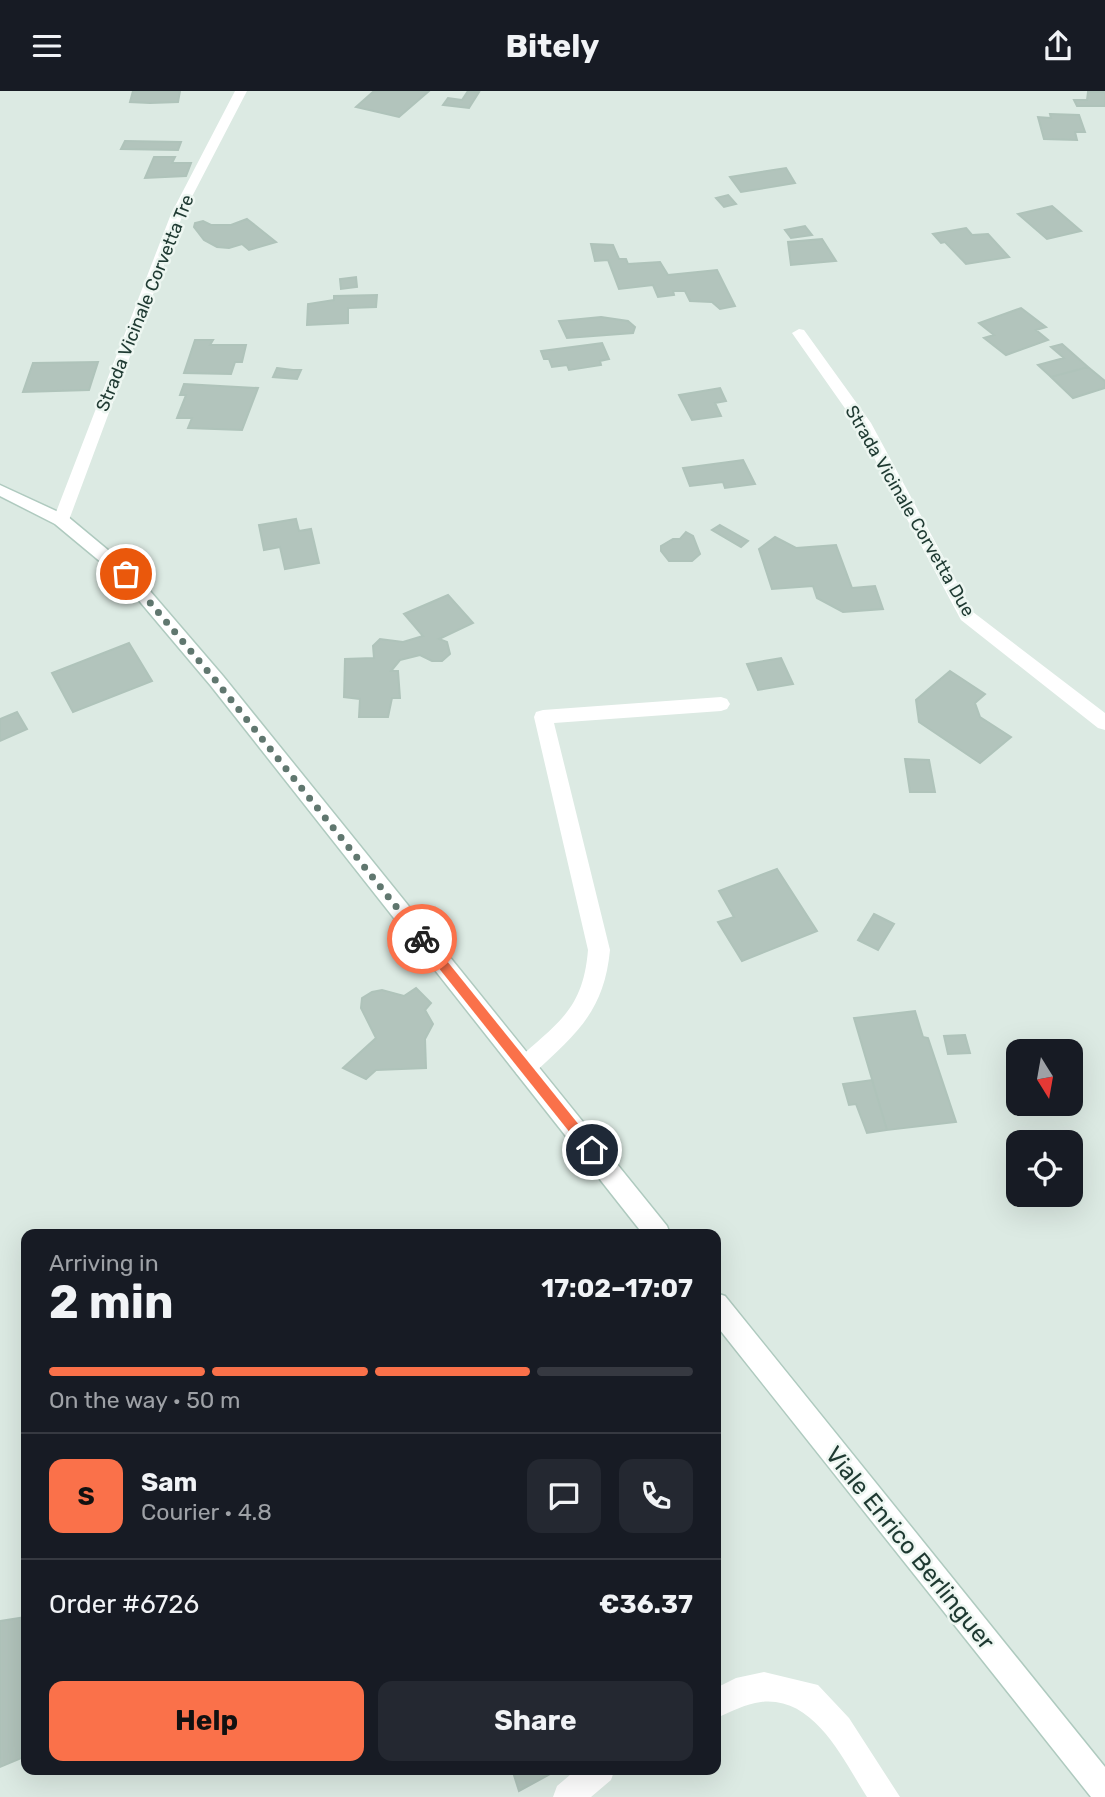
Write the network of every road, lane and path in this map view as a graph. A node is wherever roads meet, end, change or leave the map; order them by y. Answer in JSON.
{"nodes":[{"id":1,"x":241,"y":91,"type":"edge"},
{"id":2,"x":799,"y":333,"type":"dead end"},
{"id":3,"x":0,"y":490,"type":"edge"},
{"id":4,"x":61,"y":520,"type":"junction"},
{"id":5,"x":721,"y":704,"type":"dead end"},
{"id":6,"x":1105,"y":723,"type":"edge"},
{"id":7,"x":525,"y":1067,"type":"junction"},
{"id":8,"x":654,"y":1229,"type":"edge"},
{"id":9,"x":721,"y":1311,"type":"edge"},
{"id":10,"x":721,"y":1700,"type":"edge"},
{"id":11,"x":593,"y":1775,"type":"edge"},
{"id":12,"x":1105,"y":1791,"type":"edge"},
{"id":13,"x":568,"y":1797,"type":"edge"},
{"id":14,"x":885,"y":1797,"type":"edge"}],
"edges":[{"from":1,"to":4,"type":"street","name":"Strada Vicinale Corvetta Tre"},
{"from":2,"to":6,"type":"street","name":"Strada Vicinale Corvetta Due"},
{"from":3,"to":4,"type":"street"},
{"from":4,"to":7,"type":"street"},
{"from":5,"to":7,"type":"street"},
{"from":7,"to":8,"type":"street"},
{"from":9,"to":12,"type":"street","name":"Viale Enrico Berlinguer"},
{"from":10,"to":14,"type":"street"},
{"from":11,"to":13,"type":"street"}]}
